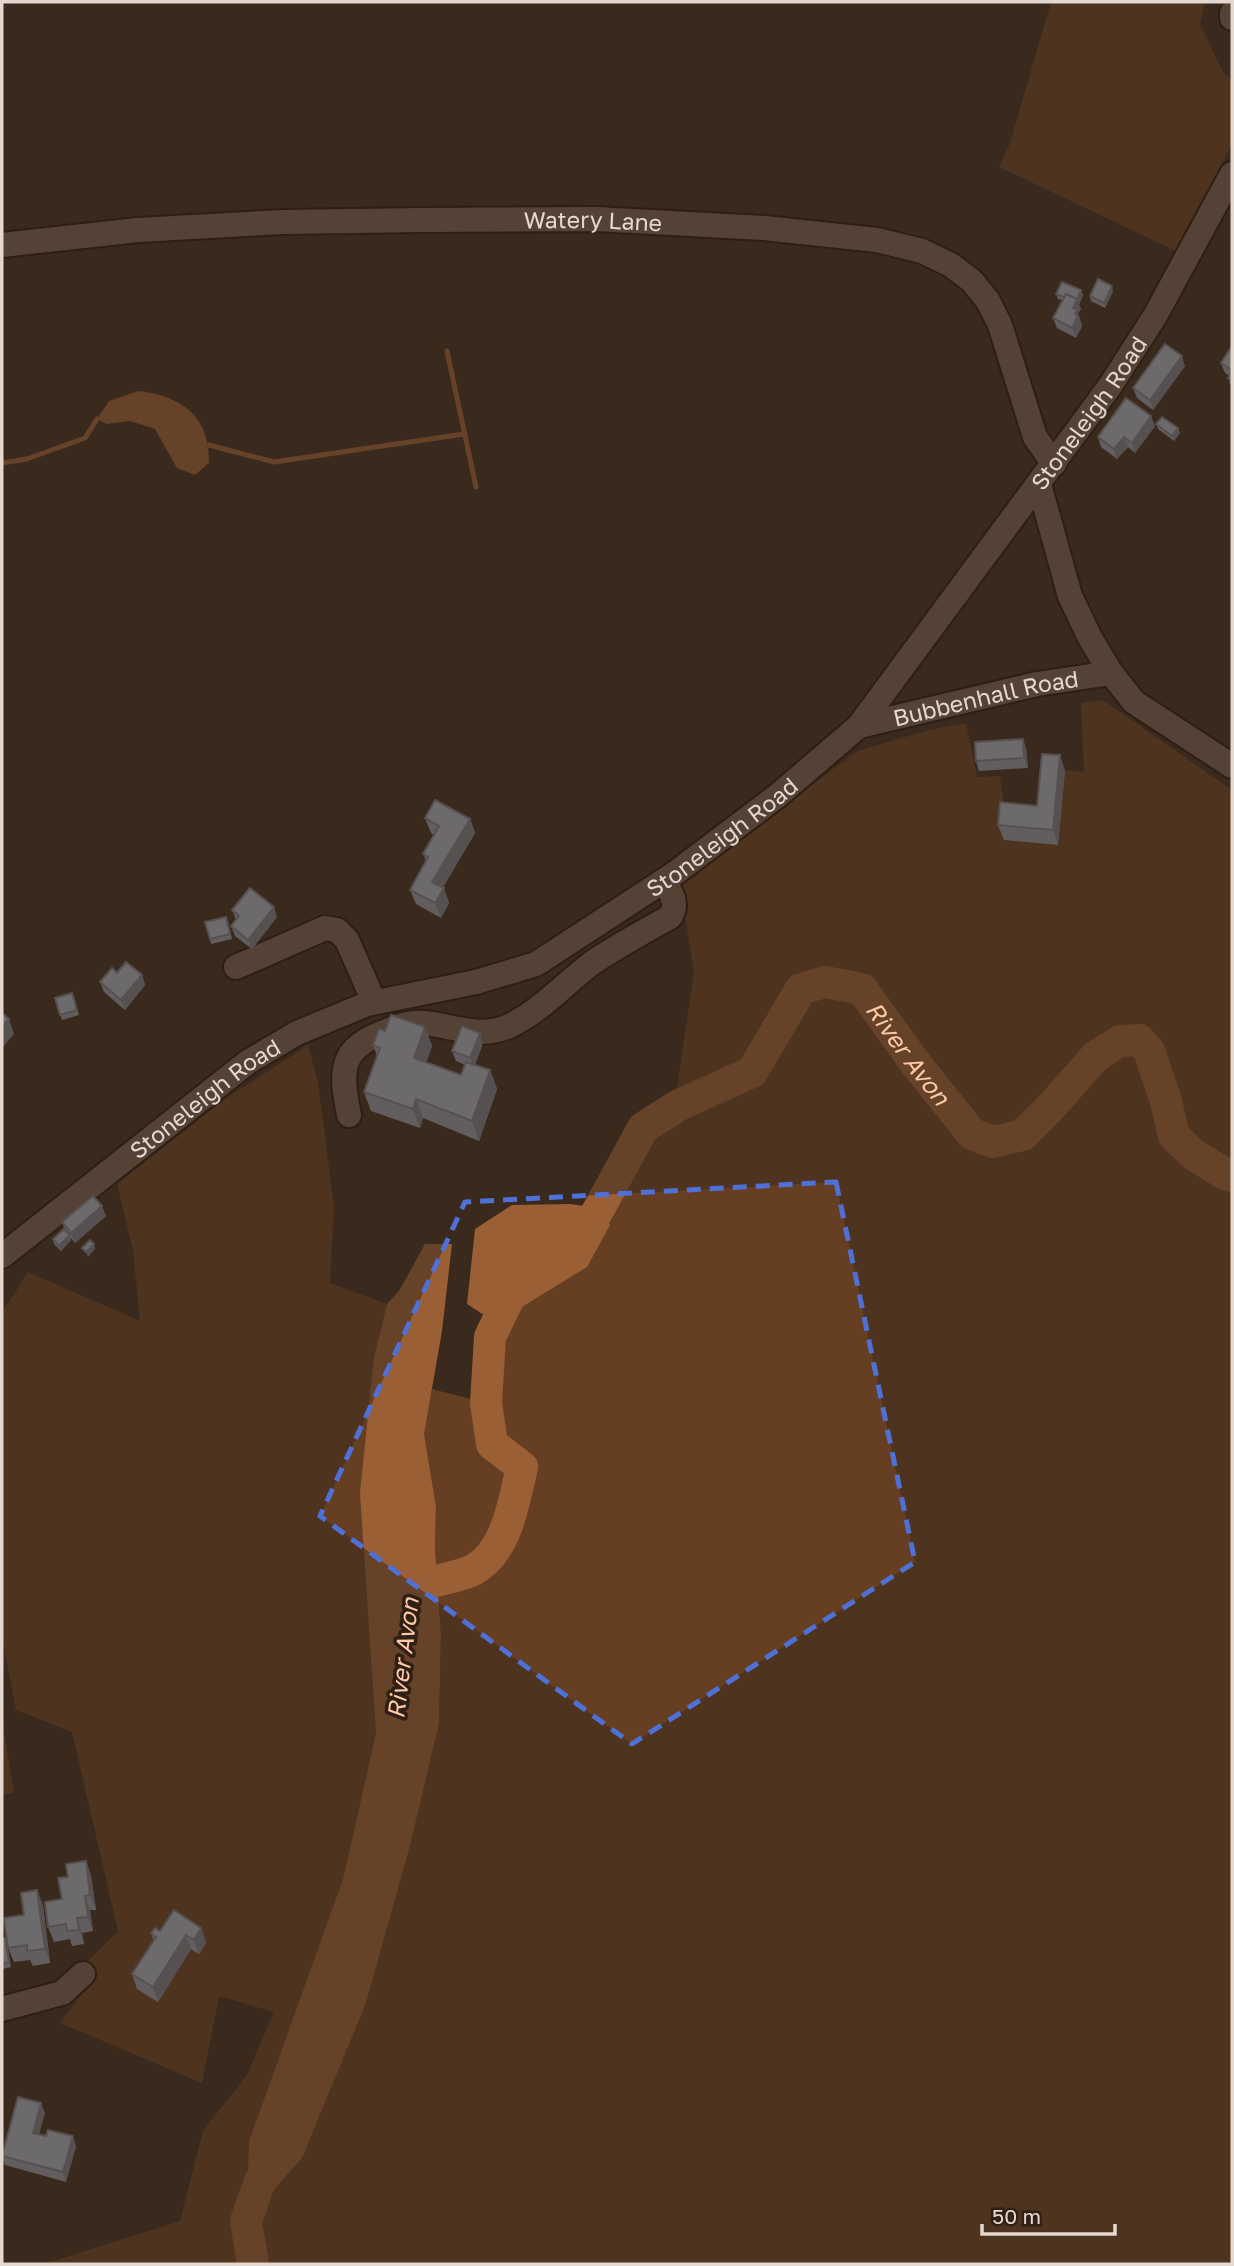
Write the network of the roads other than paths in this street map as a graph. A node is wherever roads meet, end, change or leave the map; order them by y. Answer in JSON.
{"nodes":[{"id":1,"x":1232,"y":174,"type":"edge"},
{"id":2,"x":2,"y":245,"type":"edge"},
{"id":3,"x":1054,"y":464,"type":"junction"},
{"id":4,"x":1040,"y":484,"type":"junction"},
{"id":5,"x":1111,"y":673,"type":"junction"},
{"id":6,"x":859,"y":726,"type":"junction"},
{"id":7,"x":1232,"y":766,"type":"edge"},
{"id":8,"x":664,"y":881,"type":"junction"},
{"id":9,"x":236,"y":967,"type":"dead end"},
{"id":10,"x":374,"y":1002,"type":"junction"},
{"id":11,"x":349,"y":1115,"type":"dead end"},
{"id":12,"x":2,"y":1256,"type":"edge"},
{"id":13,"x":83,"y":1974,"type":"dead end"},
{"id":14,"x":2,"y":2009,"type":"edge"}],
"edges":[{"from":1,"to":3,"type":"street","name":"Stoneleigh Road"},
{"from":2,"to":3,"type":"street","name":"Watery Lane"},
{"from":3,"to":4,"type":"street","name":"Stoneleigh Road"},
{"from":4,"to":5,"type":"street","name":"Bubbenhall Road"},
{"from":4,"to":6,"type":"street","name":"Stoneleigh Road"},
{"from":5,"to":6,"type":"street","name":"Bubbenhall Road"},
{"from":5,"to":7,"type":"street","name":"Bubbenhall Road"},
{"from":6,"to":8,"type":"street","name":"Stoneleigh Road"},
{"from":8,"to":10,"type":"street","name":"Stoneleigh Road"},
{"from":8,"to":11,"type":"street"},
{"from":9,"to":10,"type":"street"},
{"from":10,"to":12,"type":"street","name":"Stoneleigh Road"},
{"from":13,"to":14,"type":"street"}]}
